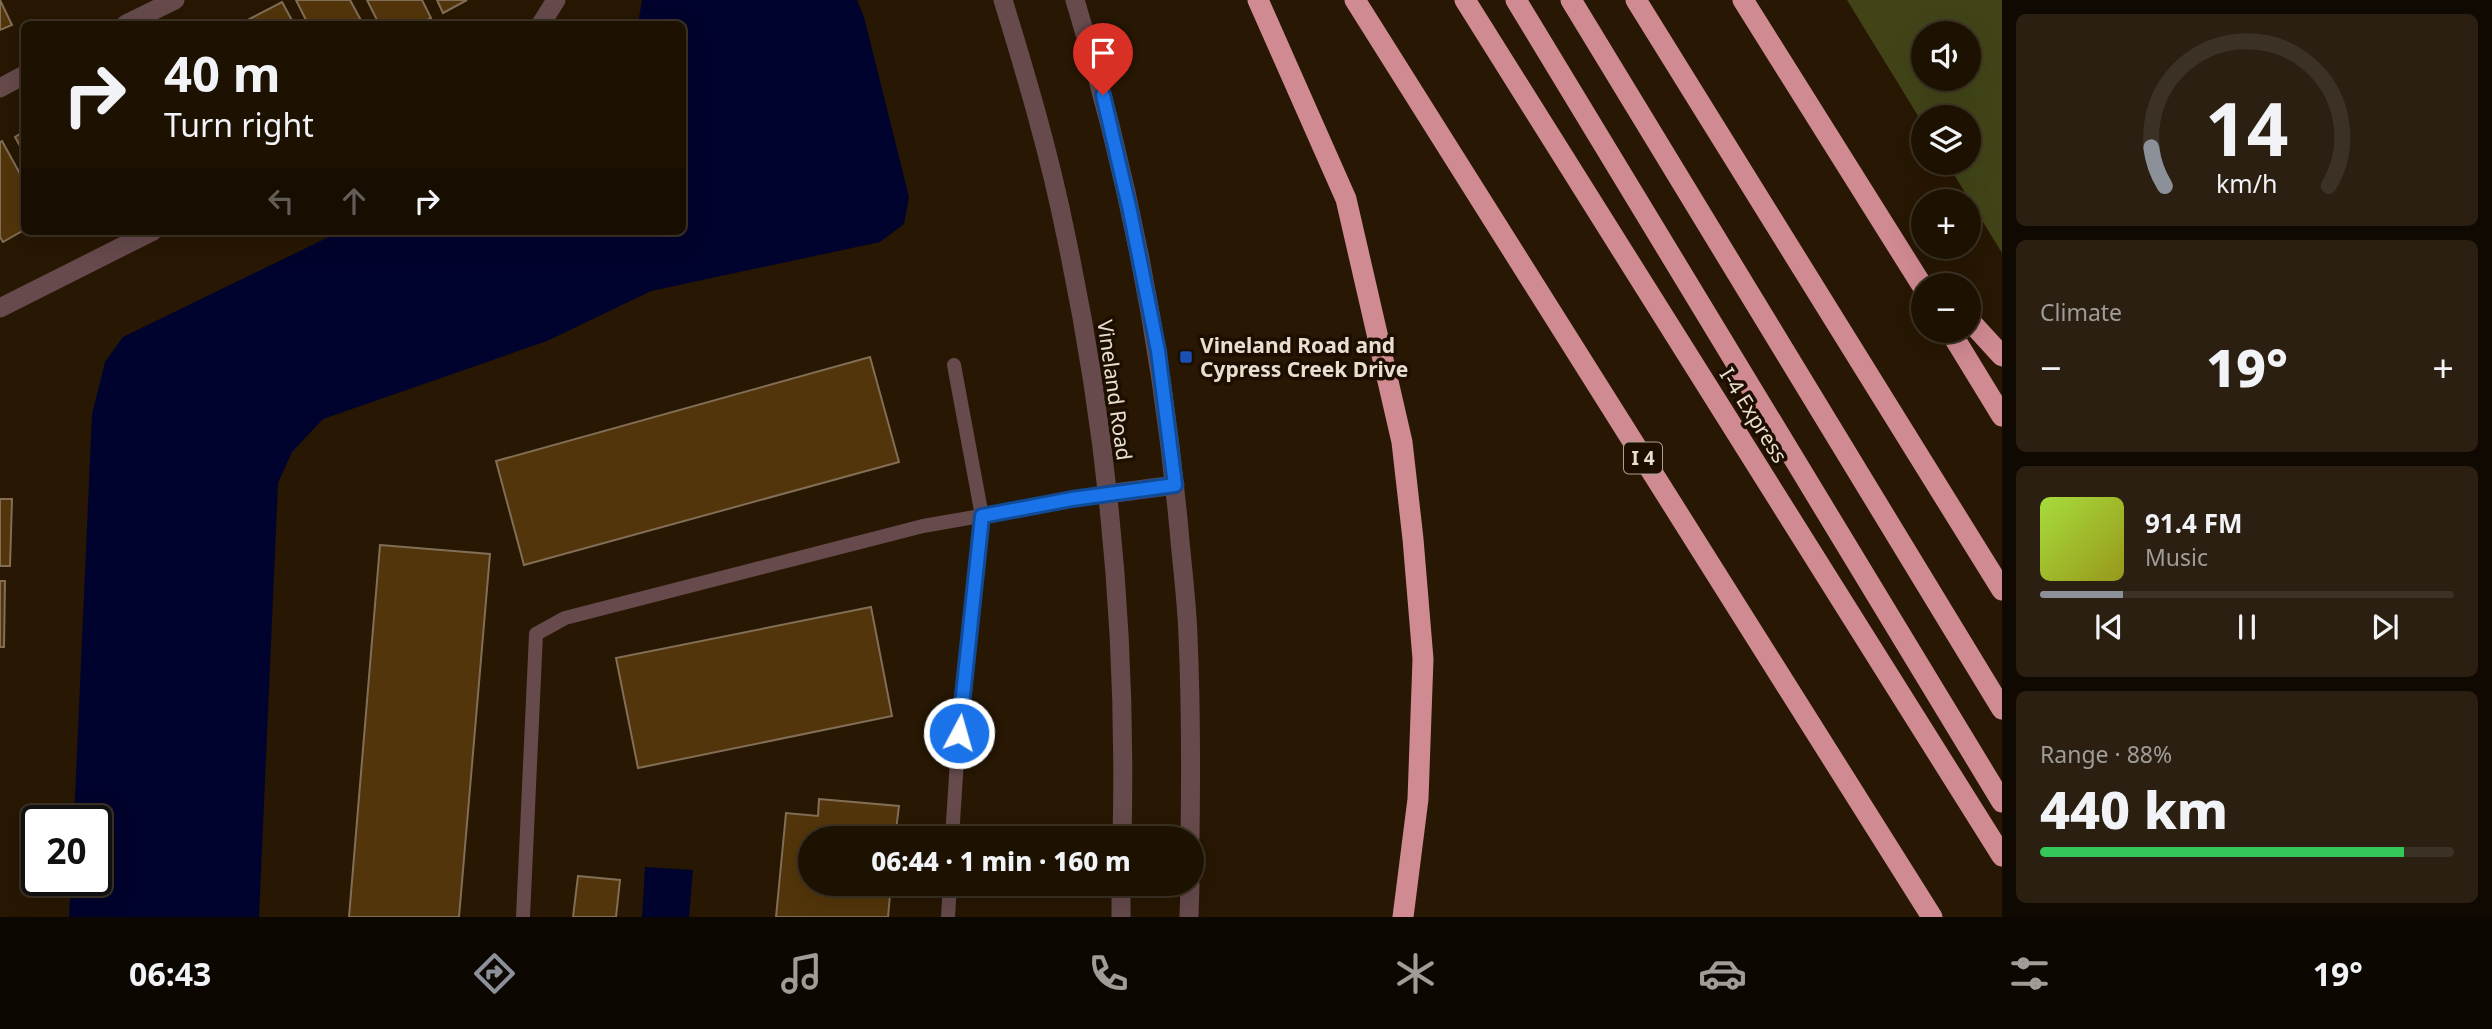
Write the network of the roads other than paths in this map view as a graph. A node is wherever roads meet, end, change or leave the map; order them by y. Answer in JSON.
{"nodes":[{"id":1,"x":175,"y":0,"type":"edge"},
{"id":2,"x":556,"y":0,"type":"edge"},
{"id":3,"x":1003,"y":0,"type":"edge"},
{"id":4,"x":1075,"y":0,"type":"edge"},
{"id":5,"x":1258,"y":0,"type":"edge"},
{"id":6,"x":1355,"y":0,"type":"edge"},
{"id":7,"x":1465,"y":0,"type":"edge"},
{"id":8,"x":1516,"y":0,"type":"edge"},
{"id":9,"x":1571,"y":0,"type":"edge"},
{"id":10,"x":1636,"y":0,"type":"edge"},
{"id":11,"x":1743,"y":0,"type":"edge"},
{"id":12,"x":132,"y":21,"type":"edge"},
{"id":13,"x":543,"y":21,"type":"edge"},
{"id":14,"x":21,"y":77,"type":"edge"},
{"id":15,"x":0,"y":88,"type":"edge"},
{"id":16,"x":145,"y":235,"type":"edge"},
{"id":17,"x":1908,"y":261,"type":"junction"},
{"id":18,"x":1915,"y":273,"type":"edge"},
{"id":19,"x":1920,"y":273,"type":"edge"},
{"id":20,"x":0,"y":308,"type":"edge"},
{"id":21,"x":1981,"y":333,"type":"edge"},
{"id":22,"x":1957,"y":343,"type":"edge"},
{"id":23,"x":2002,"y":356,"type":"edge"},
{"id":24,"x":954,"y":365,"type":"dead end"},
{"id":25,"x":2002,"y":416,"type":"edge"},
{"id":26,"x":1175,"y":485,"type":"junction"},
{"id":27,"x":1107,"y":494,"type":"junction"},
{"id":28,"x":982,"y":516,"type":"junction"},
{"id":29,"x":2002,"y":590,"type":"edge"},
{"id":30,"x":2002,"y":709,"type":"edge"},
{"id":31,"x":2002,"y":802,"type":"edge"},
{"id":32,"x":953,"y":826,"type":"edge"},
{"id":33,"x":1122,"y":826,"type":"edge"},
{"id":34,"x":1190,"y":826,"type":"edge"},
{"id":35,"x":2002,"y":856,"type":"edge"},
{"id":36,"x":949,"y":896,"type":"edge"},
{"id":37,"x":1121,"y":896,"type":"edge"},
{"id":38,"x":1190,"y":896,"type":"edge"},
{"id":39,"x":523,"y":917,"type":"edge"},
{"id":40,"x":948,"y":917,"type":"edge"},
{"id":41,"x":1121,"y":917,"type":"edge"},
{"id":42,"x":1189,"y":917,"type":"edge"},
{"id":43,"x":1403,"y":917,"type":"edge"},
{"id":44,"x":1932,"y":917,"type":"edge"}],
"edges":[{"from":1,"to":12,"type":"street"},
{"from":2,"to":13,"type":"street"},
{"from":3,"to":27,"type":"street","name":"Vineland Road"},
{"from":4,"to":26,"type":"street"},
{"from":5,"to":43,"type":"highway"},
{"from":6,"to":44,"type":"highway","number":"I 4"},
{"from":7,"to":35,"type":"highway","name":"I-4 Express"},
{"from":8,"to":31,"type":"highway"},
{"from":9,"to":30,"type":"highway"},
{"from":10,"to":29,"type":"highway"},
{"from":11,"to":17,"type":"highway"},
{"from":14,"to":15,"type":"street"},
{"from":16,"to":20,"type":"street"},
{"from":17,"to":18,"type":"highway"},
{"from":17,"to":19,"type":"highway"},
{"from":21,"to":23,"type":"highway"},
{"from":22,"to":25,"type":"highway"},
{"from":24,"to":28,"type":"lane"},
{"from":26,"to":27,"type":"street"},
{"from":26,"to":34,"type":"street"},
{"from":27,"to":28,"type":"lane"},
{"from":27,"to":33,"type":"street","name":"Vineland Road"},
{"from":28,"to":32,"type":"lane"},
{"from":28,"to":39,"type":"lane"},
{"from":36,"to":40,"type":"lane"},
{"from":37,"to":41,"type":"street"},
{"from":38,"to":42,"type":"street"}]}
